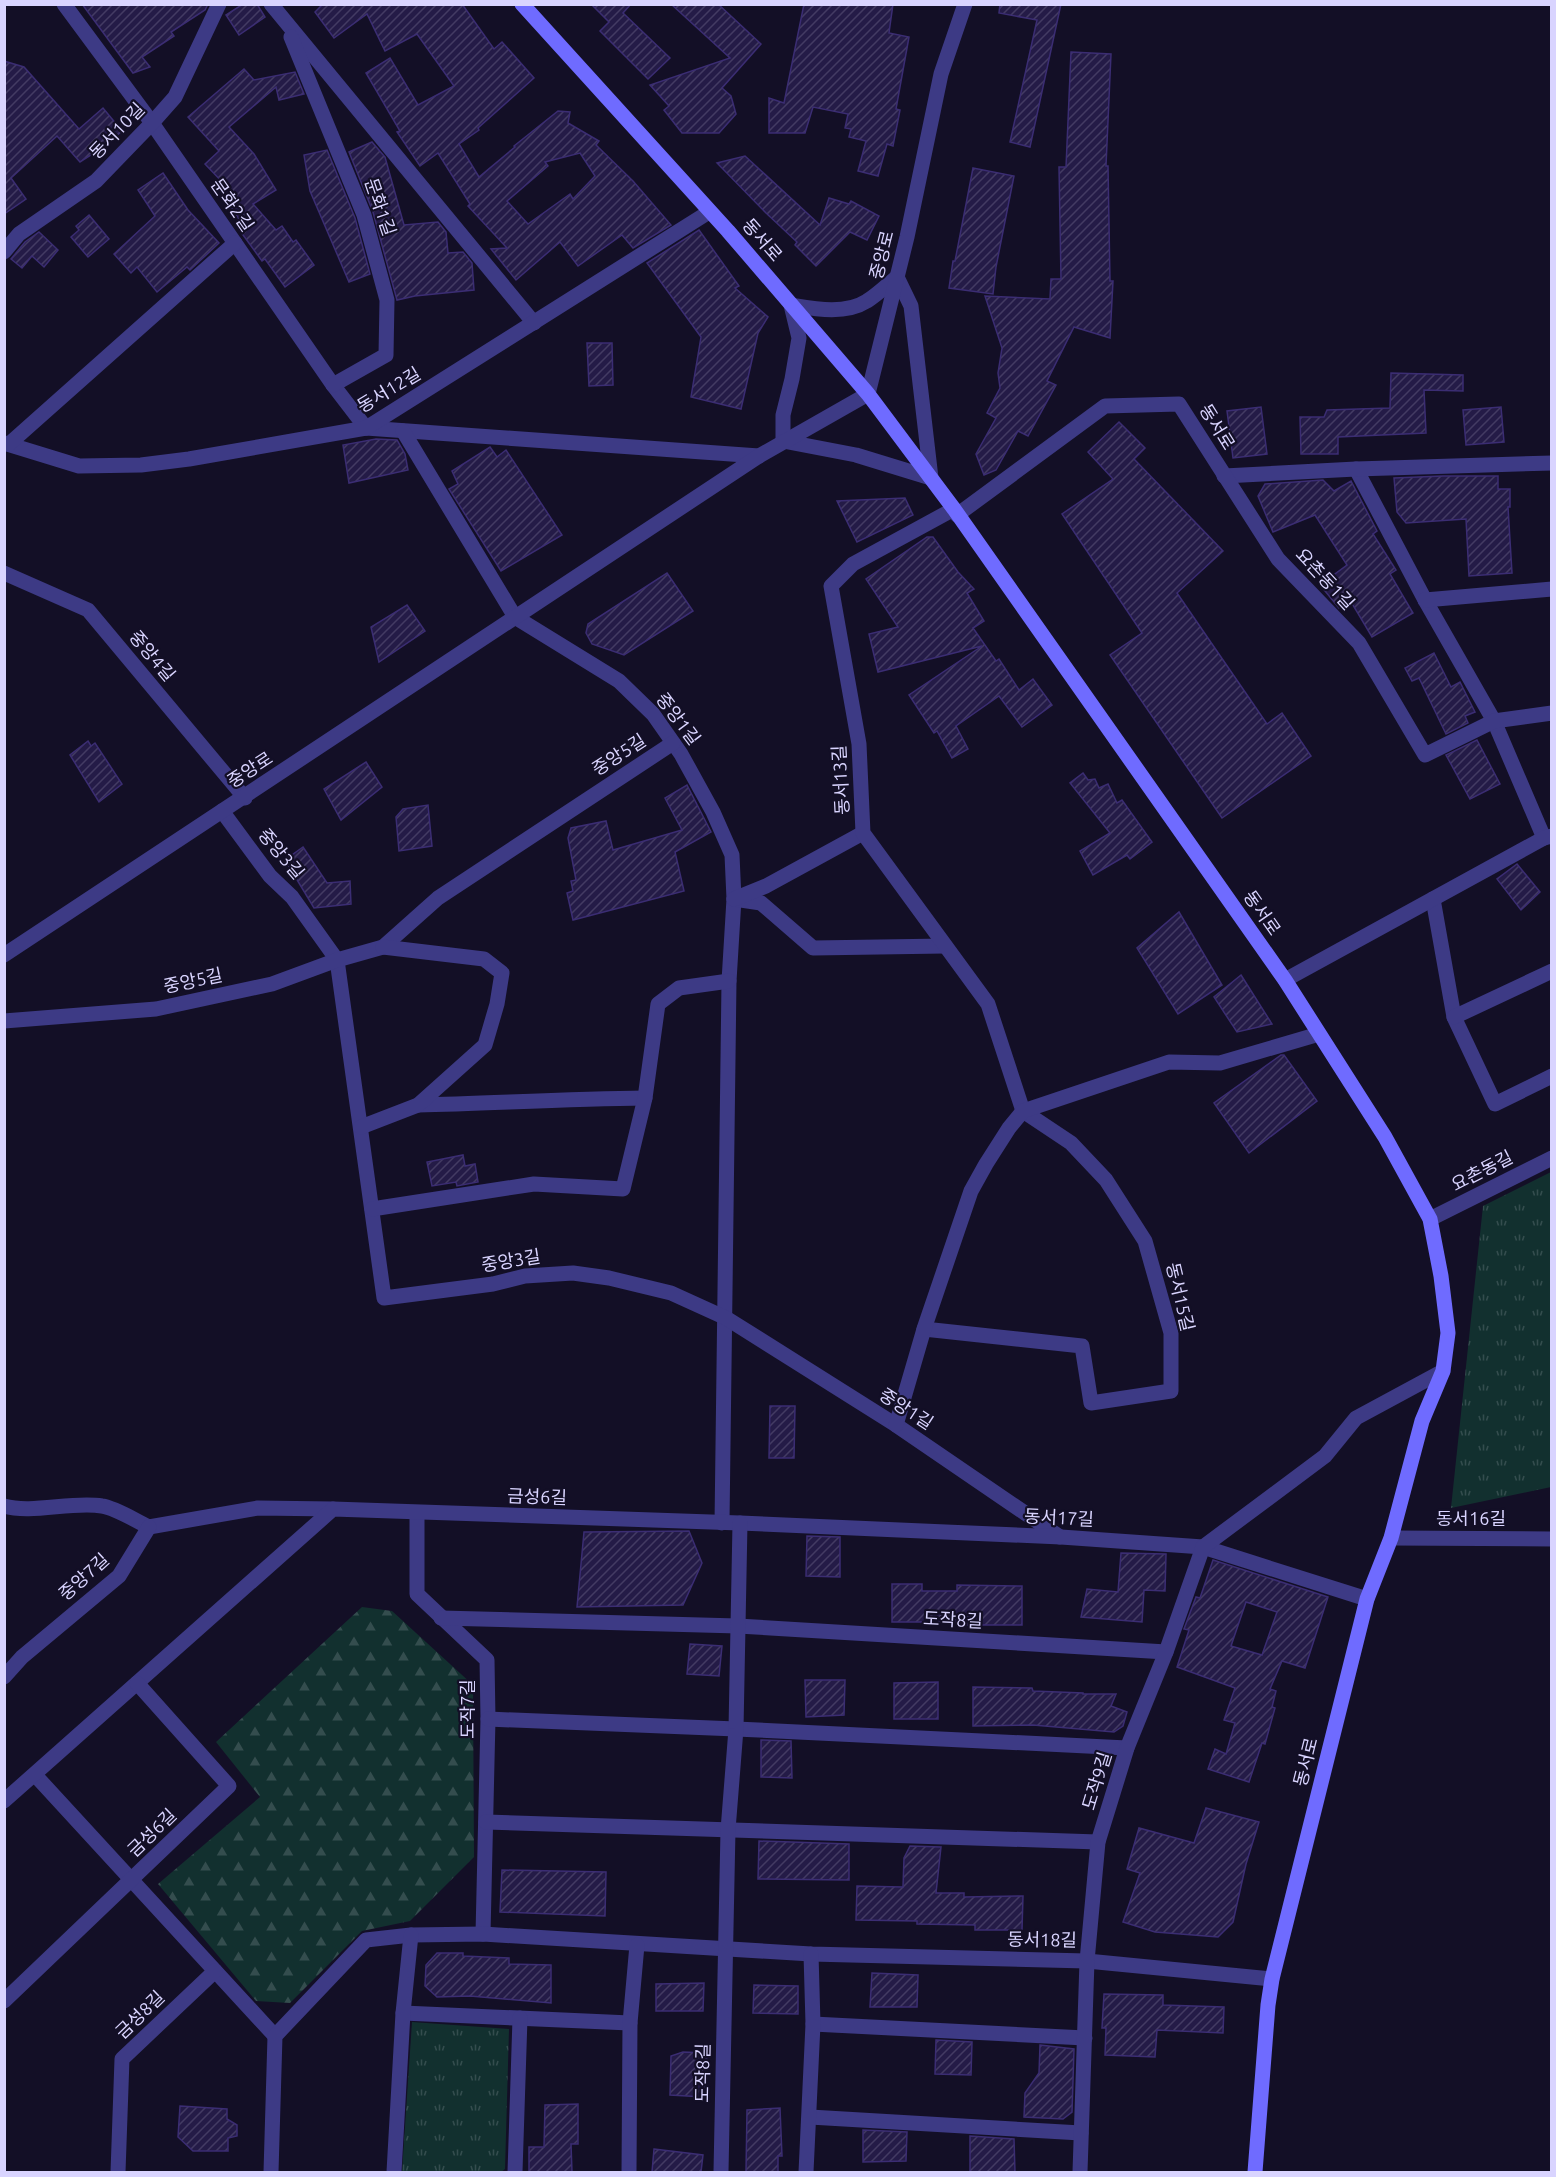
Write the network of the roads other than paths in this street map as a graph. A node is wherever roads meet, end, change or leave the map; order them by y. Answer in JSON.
{"nodes":[{"id":1,"x":64,"y":4,"type":"edge"},
{"id":2,"x":219,"y":4,"type":"edge"},
{"id":3,"x":271,"y":4,"type":"edge"},
{"id":4,"x":522,"y":4,"type":"edge"},
{"id":5,"x":965,"y":4,"type":"edge"},
{"id":6,"x":285,"y":23,"type":"junction"},
{"id":7,"x":152,"y":123,"type":"junction"},
{"id":8,"x":709,"y":212,"type":"junction"},
{"id":9,"x":235,"y":243,"type":"junction"},
{"id":10,"x":4,"y":252,"type":"edge"},
{"id":11,"x":897,"y":277,"type":"junction"},
{"id":12,"x":791,"y":305,"type":"junction"},
{"id":13,"x":534,"y":323,"type":"junction"},
{"id":14,"x":333,"y":385,"type":"junction"},
{"id":15,"x":868,"y":394,"type":"junction"},
{"id":16,"x":366,"y":428,"type":"junction"},
{"id":17,"x":403,"y":431,"type":"junction"},
{"id":18,"x":783,"y":441,"type":"junction"},
{"id":19,"x":7,"y":444,"type":"edge"},
{"id":20,"x":759,"y":456,"type":"junction"},
{"id":21,"x":1551,"y":463,"type":"edge"},
{"id":22,"x":1356,"y":469,"type":"junction"},
{"id":23,"x":1224,"y":476,"type":"junction"},
{"id":24,"x":931,"y":478,"type":"junction"},
{"id":25,"x":956,"y":512,"type":"junction"},
{"id":26,"x":4,"y":573,"type":"edge"},
{"id":27,"x":1551,"y":589,"type":"edge"},
{"id":28,"x":1425,"y":600,"type":"junction"},
{"id":29,"x":515,"y":617,"type":"junction"},
{"id":30,"x":1551,"y":713,"type":"edge"},
{"id":31,"x":1494,"y":721,"type":"junction"},
{"id":32,"x":673,"y":743,"type":"junction"},
{"id":33,"x":245,"y":798,"type":"junction"},
{"id":34,"x":222,"y":811,"type":"junction"},
{"id":35,"x":863,"y":832,"type":"junction"},
{"id":36,"x":1548,"y":837,"type":"edge"},
{"id":37,"x":734,"y":899,"type":"junction"},
{"id":38,"x":1433,"y":899,"type":"junction"},
{"id":39,"x":945,"y":946,"type":"junction"},
{"id":40,"x":383,"y":947,"type":"junction"},
{"id":41,"x":4,"y":955,"type":"edge"},
{"id":42,"x":337,"y":960,"type":"junction"},
{"id":43,"x":1551,"y":971,"type":"edge"},
{"id":44,"x":729,"y":981,"type":"junction"},
{"id":45,"x":1285,"y":981,"type":"junction"},
{"id":46,"x":1454,"y":1017,"type":"junction"},
{"id":47,"x":4,"y":1021,"type":"edge"},
{"id":48,"x":1319,"y":1035,"type":"junction"},
{"id":49,"x":1551,"y":1076,"type":"edge"},
{"id":50,"x":645,"y":1098,"type":"junction"},
{"id":51,"x":418,"y":1105,"type":"junction"},
{"id":52,"x":1023,"y":1111,"type":"junction"},
{"id":53,"x":361,"y":1128,"type":"junction"},
{"id":54,"x":1551,"y":1158,"type":"edge"},
{"id":55,"x":372,"y":1209,"type":"junction"},
{"id":56,"x":1430,"y":1219,"type":"junction"},
{"id":57,"x":726,"y":1318,"type":"junction"},
{"id":58,"x":924,"y":1329,"type":"junction"},
{"id":59,"x":1443,"y":1371,"type":"junction"},
{"id":60,"x":896,"y":1425,"type":"junction"},
{"id":61,"x":4,"y":1506,"type":"edge"},
{"id":62,"x":333,"y":1509,"type":"junction"},
{"id":63,"x":417,"y":1513,"type":"junction"},
{"id":64,"x":722,"y":1522,"type":"junction"},
{"id":65,"x":740,"y":1522,"type":"junction"},
{"id":66,"x":149,"y":1527,"type":"junction"},
{"id":67,"x":1060,"y":1538,"type":"junction"},
{"id":68,"x":1391,"y":1538,"type":"junction"},
{"id":69,"x":1551,"y":1539,"type":"edge"},
{"id":70,"x":1203,"y":1547,"type":"junction"},
{"id":71,"x":1367,"y":1599,"type":"junction"},
{"id":72,"x":441,"y":1618,"type":"junction"},
{"id":73,"x":738,"y":1626,"type":"junction"},
{"id":74,"x":1166,"y":1652,"type":"junction"},
{"id":75,"x":4,"y":1677,"type":"edge"},
{"id":76,"x":137,"y":1683,"type":"junction"},
{"id":77,"x":488,"y":1719,"type":"junction"},
{"id":78,"x":736,"y":1729,"type":"junction"},
{"id":79,"x":1127,"y":1748,"type":"junction"},
{"id":80,"x":35,"y":1775,"type":"junction"},
{"id":81,"x":4,"y":1801,"type":"edge"},
{"id":82,"x":486,"y":1822,"type":"junction"},
{"id":83,"x":728,"y":1830,"type":"junction"},
{"id":84,"x":1098,"y":1842,"type":"junction"},
{"id":85,"x":133,"y":1879,"type":"junction"},
{"id":86,"x":483,"y":1934,"type":"junction"},
{"id":87,"x":411,"y":1935,"type":"junction"},
{"id":88,"x":637,"y":1945,"type":"junction"},
{"id":89,"x":725,"y":1947,"type":"junction"},
{"id":90,"x":811,"y":1954,"type":"junction"},
{"id":91,"x":1087,"y":1961,"type":"junction"},
{"id":92,"x":215,"y":1971,"type":"junction"},
{"id":93,"x":1272,"y":1978,"type":"junction"},
{"id":94,"x":4,"y":2001,"type":"edge"},
{"id":95,"x":403,"y":2013,"type":"junction"},
{"id":96,"x":520,"y":2018,"type":"junction"},
{"id":97,"x":630,"y":2024,"type":"junction"},
{"id":98,"x":813,"y":2024,"type":"junction"},
{"id":99,"x":275,"y":2036,"type":"junction"},
{"id":100,"x":1085,"y":2038,"type":"junction"},
{"id":101,"x":810,"y":2117,"type":"junction"},
{"id":102,"x":1081,"y":2133,"type":"junction"},
{"id":103,"x":118,"y":2172,"type":"edge"},
{"id":104,"x":271,"y":2172,"type":"edge"},
{"id":105,"x":394,"y":2172,"type":"edge"},
{"id":106,"x":515,"y":2172,"type":"edge"},
{"id":107,"x":629,"y":2172,"type":"edge"},
{"id":108,"x":721,"y":2172,"type":"edge"},
{"id":109,"x":806,"y":2172,"type":"edge"},
{"id":110,"x":1080,"y":2172,"type":"edge"},
{"id":111,"x":1255,"y":2172,"type":"edge"}],
"edges":[{"from":1,"to":7,"type":"street","name":"문화2길"},
{"from":2,"to":7,"type":"street","name":"동서10길"},
{"from":3,"to":6,"type":"street","name":"문화1길"},
{"from":4,"to":8,"type":"main road","name":"동서로"},
{"from":5,"to":11,"type":"street","name":"중앙로"},
{"from":6,"to":13,"type":"street","name":"문화1길"},
{"from":6,"to":14,"type":"street","name":"문화1길"},
{"from":7,"to":9,"type":"street","name":"문화2길"},
{"from":7,"to":10,"type":"street","name":"동서10길"},
{"from":8,"to":12,"type":"main road","name":"동서로"},
{"from":8,"to":13,"type":"street","name":"동서12길"},
{"from":9,"to":14,"type":"street","name":"문화2길"},
{"from":9,"to":19,"type":"street","name":"동서12길"},
{"from":11,"to":12,"type":"street"},
{"from":11,"to":15,"type":"street","name":"중앙로"},
{"from":11,"to":24,"type":"street"},
{"from":12,"to":15,"type":"main road","name":"동서로"},
{"from":12,"to":18,"type":"street"},
{"from":13,"to":16,"type":"street","name":"동서12길"},
{"from":14,"to":16,"type":"street","name":"문화2길"},
{"from":15,"to":18,"type":"street","name":"중앙로"},
{"from":15,"to":24,"type":"main road","name":"동서로"},
{"from":16,"to":17,"type":"street"},
{"from":16,"to":19,"type":"street","name":"동서12길"},
{"from":17,"to":20,"type":"street"},
{"from":17,"to":29,"type":"street"},
{"from":18,"to":20,"type":"street","name":"중앙로"},
{"from":18,"to":24,"type":"street"},
{"from":20,"to":29,"type":"street","name":"중앙로"},
{"from":21,"to":22,"type":"street"},
{"from":22,"to":23,"type":"street"},
{"from":22,"to":28,"type":"street"},
{"from":23,"to":25,"type":"street","name":"동서로"},
{"from":23,"to":31,"type":"street","name":"요촌동1길"},
{"from":24,"to":25,"type":"main road","name":"동서로"},
{"from":25,"to":35,"type":"street","name":"동서13길"},
{"from":25,"to":45,"type":"main road","name":"동서로"},
{"from":26,"to":33,"type":"street","name":"중앙4길"},
{"from":27,"to":28,"type":"street"},
{"from":28,"to":31,"type":"street"},
{"from":29,"to":32,"type":"street","name":"중앙1길"},
{"from":29,"to":33,"type":"street","name":"중앙로"},
{"from":30,"to":31,"type":"street","name":"요촌동1길"},
{"from":31,"to":36,"type":"street"},
{"from":32,"to":37,"type":"street","name":"중앙1길"},
{"from":32,"to":40,"type":"street","name":"중앙5길"},
{"from":33,"to":34,"type":"street","name":"중앙로"},
{"from":34,"to":41,"type":"street","name":"중앙로"},
{"from":34,"to":42,"type":"street","name":"중앙3길"},
{"from":35,"to":37,"type":"street"},
{"from":35,"to":39,"type":"street","name":"동서13길"},
{"from":36,"to":38,"type":"street"},
{"from":37,"to":39,"type":"street"},
{"from":37,"to":44,"type":"street","name":"중앙1길"},
{"from":38,"to":45,"type":"street"},
{"from":38,"to":46,"type":"street"},
{"from":39,"to":52,"type":"street","name":"동서13길"},
{"from":40,"to":42,"type":"street","name":"중앙5길"},
{"from":40,"to":51,"type":"street","name":"중앙5길"},
{"from":42,"to":47,"type":"street","name":"중앙5길"},
{"from":42,"to":53,"type":"street","name":"중앙3길"},
{"from":43,"to":46,"type":"street"},
{"from":44,"to":50,"type":"street"},
{"from":44,"to":57,"type":"street","name":"중앙1길"},
{"from":45,"to":48,"type":"main road","name":"동서로"},
{"from":46,"to":49,"type":"street"},
{"from":48,"to":52,"type":"street"},
{"from":48,"to":56,"type":"main road","name":"동서로"},
{"from":50,"to":51,"type":"street"},
{"from":50,"to":55,"type":"street"},
{"from":51,"to":53,"type":"street"},
{"from":52,"to":58,"type":"street"},
{"from":52,"to":58,"type":"street","name":"동서15길"},
{"from":53,"to":55,"type":"street","name":"중앙3길"},
{"from":54,"to":56,"type":"street","name":"요촌동길"},
{"from":55,"to":57,"type":"street","name":"중앙3길"},
{"from":56,"to":59,"type":"main road","name":"동서로"},
{"from":57,"to":60,"type":"street","name":"중앙1길"},
{"from":57,"to":64,"type":"street","name":"중앙1길"},
{"from":58,"to":60,"type":"street"},
{"from":59,"to":68,"type":"main road","name":"동서로"},
{"from":59,"to":70,"type":"street"},
{"from":60,"to":67,"type":"street","name":"중앙1길"},
{"from":61,"to":66,"type":"street"},
{"from":62,"to":63,"type":"street","name":"금성6길"},
{"from":62,"to":66,"type":"street","name":"금성6길"},
{"from":62,"to":76,"type":"street"},
{"from":63,"to":64,"type":"street","name":"금성6길"},
{"from":63,"to":72,"type":"street","name":"도작7길"},
{"from":64,"to":65,"type":"street","name":"금성6길"},
{"from":65,"to":67,"type":"street","name":"동서17길"},
{"from":65,"to":73,"type":"street","name":"도작8길"},
{"from":66,"to":75,"type":"street","name":"중앙7길"},
{"from":67,"to":70,"type":"street","name":"동서17길"},
{"from":68,"to":69,"type":"street","name":"동서16길"},
{"from":68,"to":71,"type":"main road","name":"동서로"},
{"from":70,"to":71,"type":"street","name":"동서17길"},
{"from":70,"to":74,"type":"street","name":"도작9길"},
{"from":71,"to":93,"type":"main road","name":"동서로"},
{"from":72,"to":73,"type":"street","name":"도작8길"},
{"from":72,"to":77,"type":"street","name":"도작7길"},
{"from":73,"to":74,"type":"street","name":"도작8길"},
{"from":73,"to":78,"type":"street","name":"도작8길"},
{"from":74,"to":79,"type":"street","name":"도작9길"},
{"from":76,"to":80,"type":"street"},
{"from":76,"to":85,"type":"street","name":"금성6길"},
{"from":77,"to":78,"type":"street"},
{"from":77,"to":82,"type":"street","name":"도작7길"},
{"from":78,"to":79,"type":"street"},
{"from":78,"to":83,"type":"street","name":"도작8길"},
{"from":79,"to":84,"type":"street","name":"도작9길"},
{"from":80,"to":81,"type":"street"},
{"from":80,"to":85,"type":"street"},
{"from":82,"to":83,"type":"street"},
{"from":82,"to":86,"type":"street","name":"도작7길"},
{"from":83,"to":84,"type":"street"},
{"from":83,"to":89,"type":"street","name":"도작8길"},
{"from":84,"to":91,"type":"street","name":"도작9길"},
{"from":85,"to":92,"type":"street"},
{"from":85,"to":94,"type":"street"},
{"from":86,"to":87,"type":"street"},
{"from":86,"to":88,"type":"street"},
{"from":87,"to":95,"type":"street"},
{"from":87,"to":99,"type":"street"},
{"from":88,"to":89,"type":"street"},
{"from":88,"to":97,"type":"street"},
{"from":89,"to":90,"type":"street","name":"동서18길"},
{"from":89,"to":108,"type":"street","name":"도작8길"},
{"from":90,"to":91,"type":"street","name":"동서18길"},
{"from":90,"to":98,"type":"street"},
{"from":91,"to":93,"type":"street","name":"동서18길"},
{"from":91,"to":100,"type":"street","name":"도작9길"},
{"from":92,"to":99,"type":"street"},
{"from":92,"to":103,"type":"street","name":"금성8길"},
{"from":93,"to":111,"type":"main road","name":"동서로"},
{"from":95,"to":96,"type":"street"},
{"from":95,"to":105,"type":"street"},
{"from":96,"to":97,"type":"street"},
{"from":96,"to":106,"type":"street"},
{"from":97,"to":107,"type":"street"},
{"from":98,"to":100,"type":"street"},
{"from":98,"to":101,"type":"street"},
{"from":99,"to":104,"type":"street"},
{"from":100,"to":102,"type":"street","name":"도작9길"},
{"from":101,"to":102,"type":"street"},
{"from":101,"to":109,"type":"street"},
{"from":102,"to":110,"type":"street","name":"도작9길"}]}
